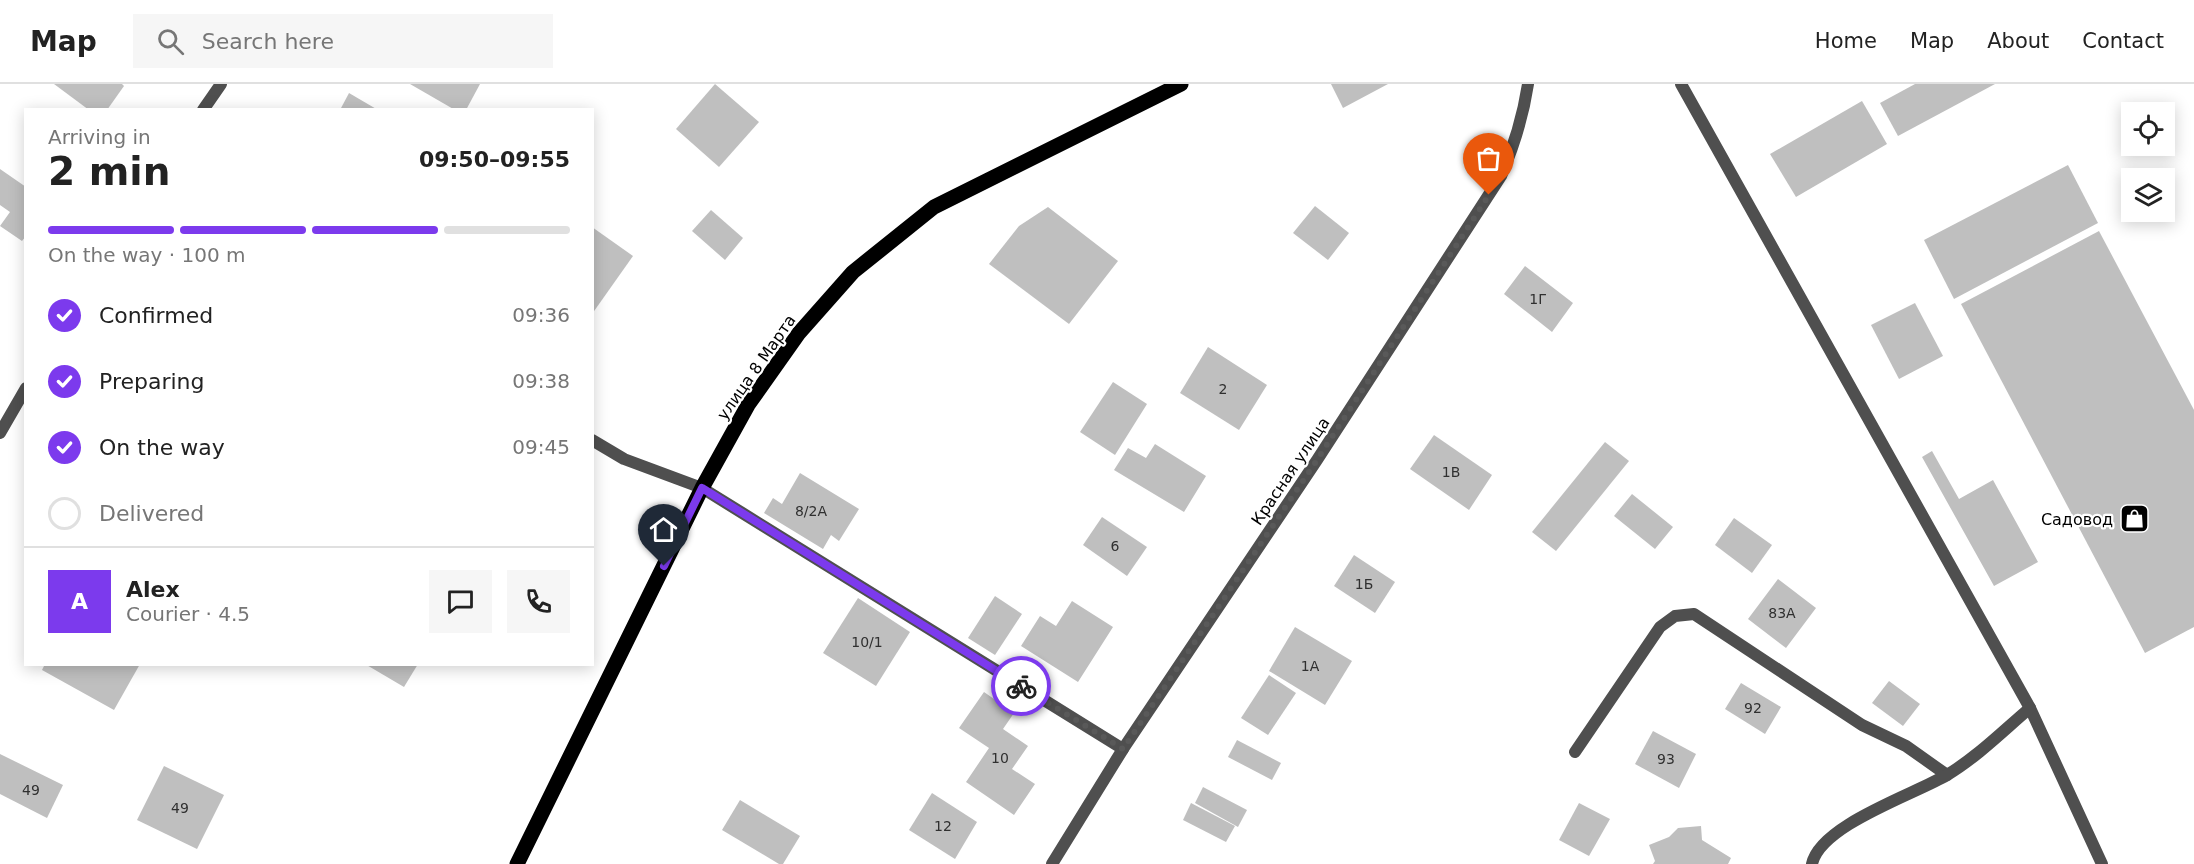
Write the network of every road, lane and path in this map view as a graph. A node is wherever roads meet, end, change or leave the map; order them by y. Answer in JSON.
{"nodes":[{"id":1,"x":221,"y":84,"type":"edge"},
{"id":2,"x":1182,"y":84,"type":"edge"},
{"id":3,"x":1528,"y":84,"type":"edge"},
{"id":4,"x":1681,"y":84,"type":"edge"},
{"id":5,"x":204,"y":108,"type":"edge"},
{"id":6,"x":24,"y":391,"type":"edge"},
{"id":7,"x":0,"y":433,"type":"edge"},
{"id":8,"x":594,"y":441,"type":"edge"},
{"id":9,"x":702,"y":488,"type":"junction"},
{"id":10,"x":2030,"y":708,"type":"junction"},
{"id":11,"x":1123,"y":749,"type":"junction"},
{"id":12,"x":1575,"y":752,"type":"dead end"},
{"id":13,"x":1947,"y":775,"type":"junction"},
{"id":14,"x":517,"y":864,"type":"edge"},
{"id":15,"x":1052,"y":864,"type":"edge"},
{"id":16,"x":1812,"y":864,"type":"edge"},
{"id":17,"x":2102,"y":864,"type":"edge"}],
"edges":[{"from":1,"to":5,"type":"street"},
{"from":2,"to":9,"type":"main road","name":"улица 8 Марта"},
{"from":3,"to":11,"type":"street","name":"Красная улица"},
{"from":4,"to":10,"type":"street"},
{"from":6,"to":7,"type":"street"},
{"from":8,"to":9,"type":"street"},
{"from":9,"to":11,"type":"street"},
{"from":9,"to":14,"type":"main road","name":"улица 8 Марта"},
{"from":10,"to":13,"type":"street"},
{"from":10,"to":17,"type":"street"},
{"from":11,"to":15,"type":"street","name":"Красная улица"},
{"from":12,"to":13,"type":"street"},
{"from":13,"to":16,"type":"street"}]}
